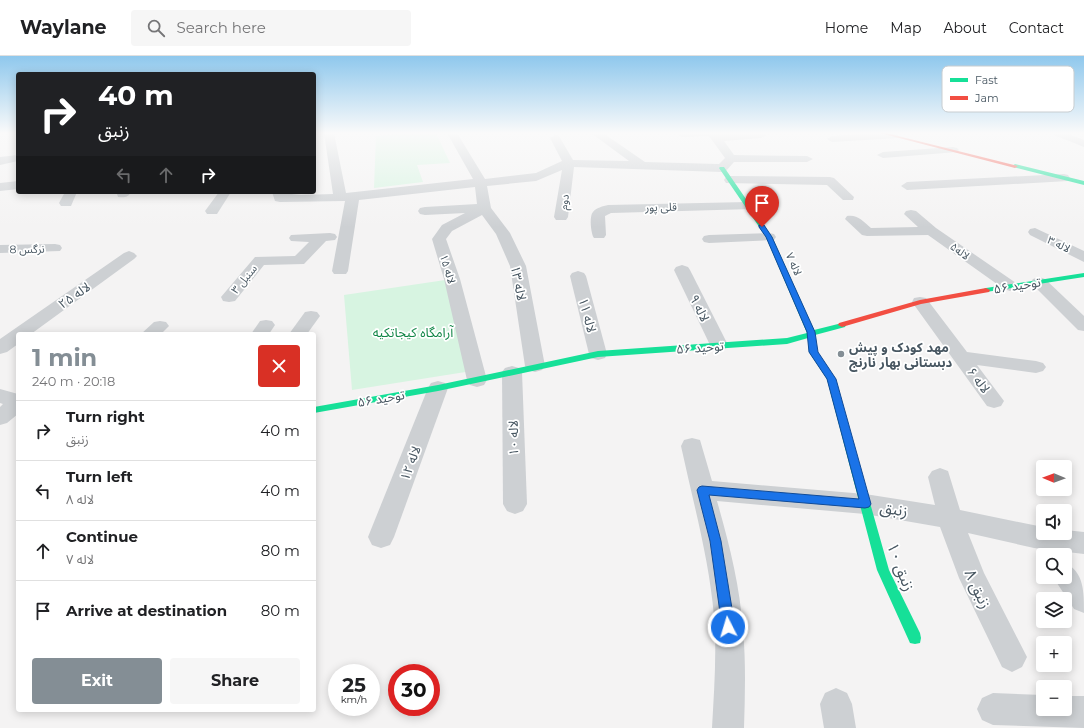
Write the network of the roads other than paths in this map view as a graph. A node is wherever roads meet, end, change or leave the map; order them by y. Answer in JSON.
{"nodes":[{"id":1,"x":336,"y":164,"type":"edge"},
{"id":2,"x":470,"y":164,"type":"edge"},
{"id":3,"x":564,"y":164,"type":"edge"},
{"id":4,"x":570,"y":164,"type":"edge"},
{"id":5,"x":619,"y":164,"type":"edge"},
{"id":6,"x":725,"y":164,"type":"edge"},
{"id":7,"x":1010,"y":164,"type":"edge"},
{"id":8,"x":1039,"y":164,"type":"edge"},
{"id":9,"x":642,"y":165,"type":"joint"},
{"id":10,"x":722,"y":168,"type":"junction"},
{"id":11,"x":1084,"y":175,"type":"edge"},
{"id":12,"x":1064,"y":178,"type":"junction"},
{"id":13,"x":730,"y":180,"type":"junction"},
{"id":14,"x":480,"y":181,"type":"junction"},
{"id":15,"x":1084,"y":183,"type":"edge"},
{"id":16,"x":16,"y":185,"type":"edge"},
{"id":17,"x":906,"y":186,"type":"dead end"},
{"id":18,"x":0,"y":187,"type":"edge"},
{"id":19,"x":224,"y":194,"type":"edge"},
{"id":20,"x":279,"y":194,"type":"edge"},
{"id":21,"x":347,"y":196,"type":"junction"},
{"id":22,"x":848,"y":197,"type":"dead end"},
{"id":23,"x":747,"y":206,"type":"junction"},
{"id":24,"x":484,"y":208,"type":"junction"},
{"id":25,"x":212,"y":211,"type":"dead end"},
{"id":26,"x":425,"y":211,"type":"dead end"},
{"id":27,"x":911,"y":214,"type":"dead end"},
{"id":28,"x":562,"y":217,"type":"dead end"},
{"id":29,"x":852,"y":219,"type":"dead end"},
{"id":30,"x":931,"y":231,"type":"junction"},
{"id":31,"x":1035,"y":232,"type":"dead end"},
{"id":32,"x":346,"y":235,"type":"junction"},
{"id":33,"x":599,"y":235,"type":"dead end"},
{"id":34,"x":769,"y":237,"type":"junction"},
{"id":35,"x":296,"y":238,"type":"dead end"},
{"id":36,"x":321,"y":238,"type":"junction"},
{"id":37,"x":709,"y":239,"type":"dead end"},
{"id":38,"x":55,"y":248,"type":"dead end"},
{"id":39,"x":0,"y":249,"type":"edge"},
{"id":40,"x":129,"y":256,"type":"dead end"},
{"id":41,"x":1084,"y":257,"type":"edge"},
{"id":42,"x":682,"y":270,"type":"dead end"},
{"id":43,"x":340,"y":271,"type":"dead end"},
{"id":44,"x":1084,"y":275,"type":"edge"},
{"id":45,"x":578,"y":276,"type":"dead end"},
{"id":46,"x":1039,"y":282,"type":"junction"},
{"id":47,"x":1010,"y":286,"type":"junction"},
{"id":48,"x":229,"y":297,"type":"dead end"},
{"id":49,"x":920,"y":302,"type":"junction"},
{"id":50,"x":311,"y":316,"type":"dead end"},
{"id":51,"x":1084,"y":326,"type":"edge"},
{"id":52,"x":22,"y":332,"type":"edge"},
{"id":53,"x":299,"y":332,"type":"edge"},
{"id":54,"x":811,"y":332,"type":"junction"},
{"id":55,"x":16,"y":336,"type":"edge"},
{"id":56,"x":718,"y":345,"type":"junction"},
{"id":57,"x":0,"y":348,"type":"edge"},
{"id":58,"x":598,"y":354,"type":"junction"},
{"id":59,"x":961,"y":357,"type":"junction"},
{"id":60,"x":535,"y":366,"type":"junction"},
{"id":61,"x":1036,"y":367,"type":"dead end"},
{"id":62,"x":512,"y":372,"type":"junction"},
{"id":63,"x":477,"y":380,"type":"junction"},
{"id":64,"x":438,"y":388,"type":"junction"},
{"id":65,"x":0,"y":396,"type":"edge"},
{"id":66,"x":16,"y":401,"type":"edge"},
{"id":67,"x":994,"y":401,"type":"dead end"},
{"id":68,"x":16,"y":404,"type":"edge"},
{"id":69,"x":316,"y":410,"type":"edge"},
{"id":70,"x":0,"y":418,"type":"edge"},
{"id":71,"x":692,"y":446,"type":"dead end"},
{"id":72,"x":940,"y":477,"type":"dead end"},
{"id":73,"x":702,"y":490,"type":"junction"},
{"id":74,"x":515,"y":504,"type":"dead end"},
{"id":75,"x":865,"y":504,"type":"junction"},
{"id":76,"x":950,"y":519,"type":"junction"},
{"id":77,"x":381,"y":537,"type":"dead end"},
{"id":78,"x":1084,"y":543,"type":"edge"},
{"id":79,"x":1041,"y":546,"type":"edge"},
{"id":80,"x":1072,"y":584,"type":"edge"},
{"id":81,"x":1084,"y":600,"type":"edge"},
{"id":82,"x":915,"y":638,"type":"dead end"},
{"id":83,"x":1012,"y":657,"type":"dead end"},
{"id":84,"x":993,"y":709,"type":"dead end"},
{"id":85,"x":1084,"y":712,"type":"edge"},
{"id":86,"x":728,"y":728,"type":"edge"}],
"edges":[{"from":1,"to":21,"type":"street"},
{"from":2,"to":14,"type":"street"},
{"from":3,"to":14,"type":"street"},
{"from":4,"to":28,"type":"street","name":"دوم"},
{"from":5,"to":9,"type":"street"},
{"from":6,"to":10,"type":"street"},
{"from":7,"to":12,"type":"main road"},
{"from":8,"to":11,"type":"main road"},
{"from":9,"to":10,"type":"street"},
{"from":10,"to":13,"type":"main road","name":"لاله ۷"},
{"from":12,"to":15,"type":"main road"},
{"from":12,"to":17,"type":"street"},
{"from":13,"to":22,"type":"street"},
{"from":13,"to":23,"type":"main road","name":"لاله ۷"},
{"from":14,"to":21,"type":"street"},
{"from":14,"to":24,"type":"street"},
{"from":16,"to":18,"type":"street"},
{"from":19,"to":25,"type":"street"},
{"from":20,"to":21,"type":"street"},
{"from":21,"to":32,"type":"street"},
{"from":23,"to":33,"type":"street","name":"قلی پور"},
{"from":23,"to":34,"type":"main road","name":"لاله ۷"},
{"from":24,"to":26,"type":"street"},
{"from":24,"to":60,"type":"street","name":"لاله ۱۳"},
{"from":24,"to":63,"type":"street","name":"لاله ۱۵"},
{"from":27,"to":30,"type":"street","name":"لاله۵"},
{"from":29,"to":30,"type":"street"},
{"from":30,"to":47,"type":"street","name":"لاله۵"},
{"from":31,"to":41,"type":"street","name":"لاله ۳"},
{"from":32,"to":36,"type":"street"},
{"from":32,"to":43,"type":"street"},
{"from":34,"to":37,"type":"street"},
{"from":34,"to":54,"type":"main road","name":"لاله ۷"},
{"from":35,"to":36,"type":"street"},
{"from":36,"to":48,"type":"street","name":"سنبل ۳"},
{"from":38,"to":39,"type":"street","name":"نرگس 8"},
{"from":40,"to":52,"type":"street","name":"لاله ۲۵"},
{"from":42,"to":56,"type":"street","name":"لاله ۹"},
{"from":44,"to":46,"type":"main road","name":"توحید ۵۶"},
{"from":45,"to":58,"type":"street","name":"لاله ۱۱"},
{"from":46,"to":47,"type":"main road","name":"توحید ۵۶"},
{"from":46,"to":51,"type":"street"},
{"from":47,"to":49,"type":"main road","name":"توحید ۵۶"},
{"from":49,"to":54,"type":"main road","name":"توحید ۵۶"},
{"from":49,"to":59,"type":"street","name":"لاله ۶"},
{"from":50,"to":53,"type":"street"},
{"from":54,"to":56,"type":"main road","name":"توحید ۵۶"},
{"from":54,"to":75,"type":"main road","name":"لاله ۷"},
{"from":55,"to":57,"type":"street","name":"لاله ۲۵"},
{"from":56,"to":58,"type":"main road","name":"توحید ۵۶"},
{"from":58,"to":60,"type":"main road","name":"توحید ۵۶"},
{"from":59,"to":61,"type":"street"},
{"from":59,"to":67,"type":"street","name":"لاله ۶"},
{"from":60,"to":62,"type":"main road","name":"توحید ۵۶"},
{"from":62,"to":63,"type":"main road","name":"توحید ۵۶"},
{"from":62,"to":74,"type":"street","name":"لاله ۱۰"},
{"from":63,"to":64,"type":"main road","name":"توحید ۵۶"},
{"from":64,"to":69,"type":"main road","name":"توحید ۵۶"},
{"from":64,"to":77,"type":"street","name":"لاله ۱۲"},
{"from":65,"to":66,"type":"street"},
{"from":68,"to":70,"type":"street"},
{"from":71,"to":73,"type":"street"},
{"from":72,"to":76,"type":"street","name":"زنبق ۸"},
{"from":73,"to":75,"type":"street","name":"زنبق"},
{"from":73,"to":86,"type":"street"},
{"from":75,"to":76,"type":"street","name":"زنبق"},
{"from":75,"to":82,"type":"main road","name":"زنبق ۱۰"},
{"from":76,"to":79,"type":"street","name":"زنبق"},
{"from":76,"to":83,"type":"street","name":"زنبق ۸"},
{"from":78,"to":79,"type":"street","name":"زنبق"},
{"from":80,"to":81,"type":"street"},
{"from":84,"to":85,"type":"street"}]}
